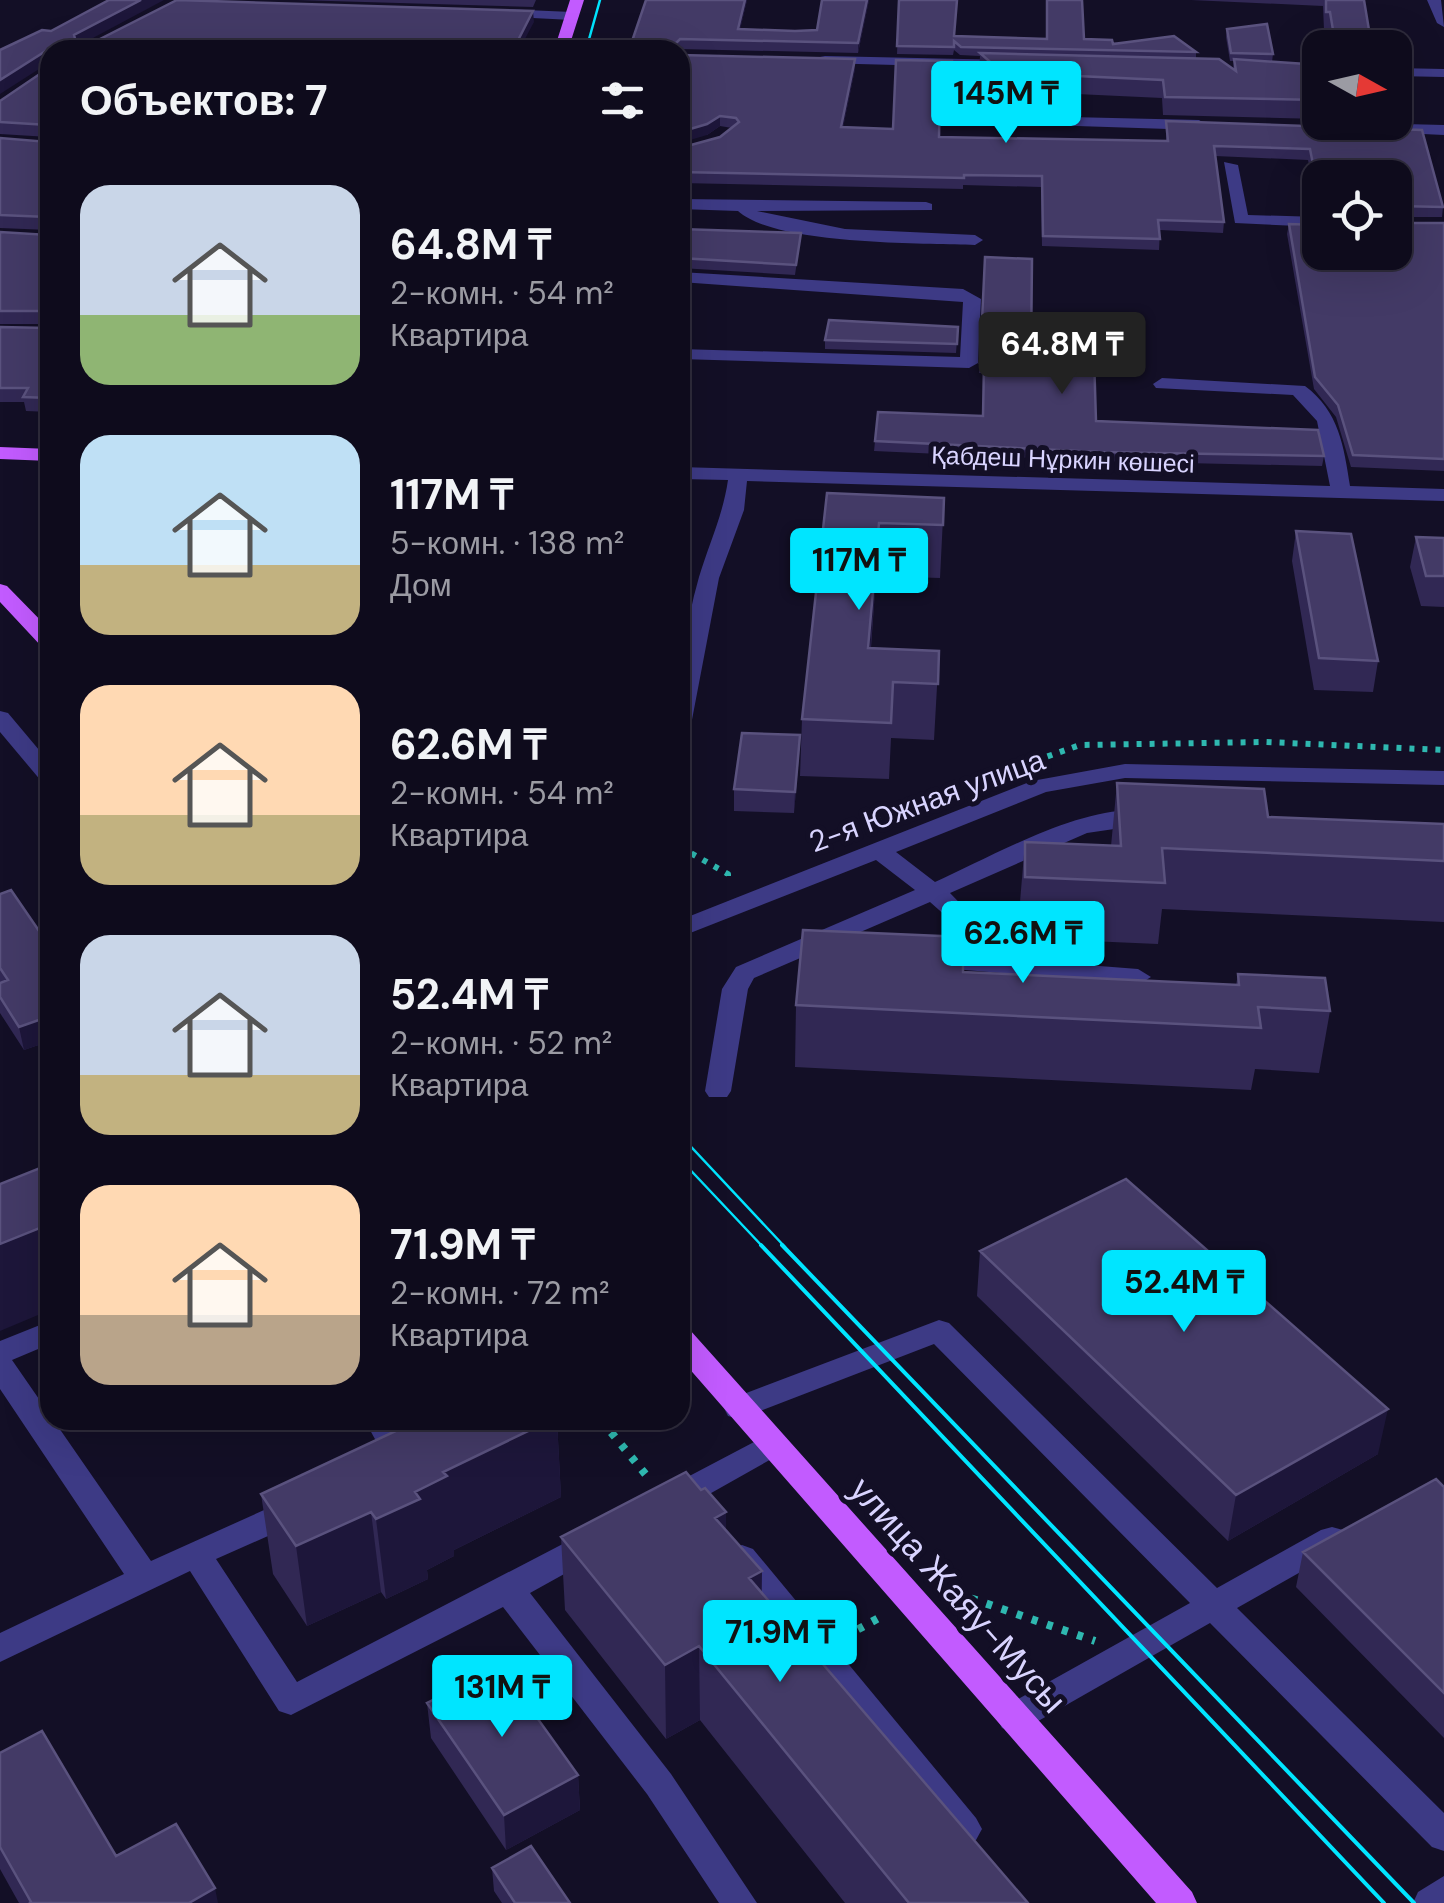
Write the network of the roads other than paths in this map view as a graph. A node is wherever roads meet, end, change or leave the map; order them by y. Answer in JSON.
{"nodes":[{"id":1,"x":577,"y":0,"type":"edge"},
{"id":2,"x":1434,"y":0,"type":"edge"},
{"id":3,"x":493,"y":13,"type":"edge"},
{"id":4,"x":572,"y":16,"type":"junction"},
{"id":5,"x":1444,"y":22,"type":"edge"},
{"id":6,"x":564,"y":40,"type":"edge"},
{"id":7,"x":816,"y":60,"type":"edge"},
{"id":8,"x":1029,"y":64,"type":"edge"},
{"id":9,"x":1412,"y":73,"type":"edge"},
{"id":10,"x":1444,"y":74,"type":"edge"},
{"id":11,"x":989,"y":120,"type":"dead end"},
{"id":12,"x":1226,"y":125,"type":"edge"},
{"id":13,"x":1412,"y":129,"type":"edge"},
{"id":14,"x":1444,"y":130,"type":"edge"},
{"id":15,"x":1230,"y":165,"type":"dead end"},
{"id":16,"x":690,"y":204,"type":"edge"},
{"id":17,"x":742,"y":206,"type":"junction"},
{"id":18,"x":926,"y":207,"type":"dead end"},
{"id":19,"x":1302,"y":222,"type":"edge"},
{"id":20,"x":975,"y":240,"type":"dead end"},
{"id":21,"x":690,"y":278,"type":"edge"},
{"id":22,"x":690,"y":354,"type":"edge"},
{"id":23,"x":1162,"y":384,"type":"dead end"},
{"id":24,"x":0,"y":453,"type":"edge"},
{"id":25,"x":40,"y":455,"type":"edge"},
{"id":26,"x":690,"y":473,"type":"edge"},
{"id":27,"x":738,"y":475,"type":"junction"},
{"id":28,"x":1340,"y":491,"type":"junction"},
{"id":29,"x":1444,"y":496,"type":"edge"},
{"id":30,"x":0,"y":590,"type":"edge"},
{"id":31,"x":40,"y":632,"type":"edge"},
{"id":32,"x":690,"y":675,"type":"edge"},
{"id":33,"x":0,"y":718,"type":"edge"},
{"id":34,"x":40,"y":765,"type":"edge"},
{"id":35,"x":1444,"y":778,"type":"edge"},
{"id":36,"x":1180,"y":820,"type":"edge"},
{"id":37,"x":877,"y":849,"type":"junction"},
{"id":38,"x":932,"y":891,"type":"junction"},
{"id":39,"x":690,"y":925,"type":"edge"},
{"id":40,"x":791,"y":951,"type":"junction"},
{"id":41,"x":851,"y":956,"type":"edge"},
{"id":42,"x":910,"y":960,"type":"edge"},
{"id":43,"x":970,"y":965,"type":"junction"},
{"id":44,"x":1138,"y":977,"type":"edge"},
{"id":45,"x":718,"y":1090,"type":"dead end"},
{"id":46,"x":40,"y":1336,"type":"edge"},
{"id":47,"x":690,"y":1350,"type":"edge"},
{"id":48,"x":0,"y":1353,"type":"edge"},
{"id":49,"x":0,"y":1366,"type":"edge"},
{"id":50,"x":739,"y":1408,"type":"junction"},
{"id":51,"x":40,"y":1425,"type":"edge"},
{"id":52,"x":44,"y":1430,"type":"edge"},
{"id":53,"x":388,"y":1430,"type":"edge"},
{"id":54,"x":770,"y":1445,"type":"junction"},
{"id":55,"x":374,"y":1474,"type":"edge"},
{"id":56,"x":679,"y":1497,"type":"junction"},
{"id":57,"x":320,"y":1498,"type":"edge"},
{"id":58,"x":1361,"y":1524,"type":"edge"},
{"id":59,"x":196,"y":1554,"type":"junction"},
{"id":60,"x":145,"y":1579,"type":"junction"},
{"id":61,"x":508,"y":1589,"type":"junction"},
{"id":62,"x":1212,"y":1604,"type":"junction"},
{"id":63,"x":0,"y":1648,"type":"edge"},
{"id":64,"x":1014,"y":1718,"type":"junction"},
{"id":65,"x":1444,"y":1836,"type":"edge"},
{"id":66,"x":989,"y":1859,"type":"edge"},
{"id":67,"x":1444,"y":1892,"type":"edge"},
{"id":68,"x":739,"y":1903,"type":"edge"},
{"id":69,"x":1179,"y":1903,"type":"edge"},
{"id":70,"x":1430,"y":1903,"type":"edge"}],
"edges":[{"from":1,"to":4,"type":"main road"},
{"from":2,"to":5,"type":"street"},
{"from":3,"to":4,"type":"street"},
{"from":4,"to":6,"type":"main road"},
{"from":7,"to":8,"type":"street"},
{"from":9,"to":10,"type":"street"},
{"from":11,"to":12,"type":"street"},
{"from":13,"to":14,"type":"street"},
{"from":15,"to":19,"type":"street"},
{"from":16,"to":17,"type":"street"},
{"from":17,"to":18,"type":"street"},
{"from":17,"to":20,"type":"street"},
{"from":21,"to":22,"type":"street"},
{"from":23,"to":28,"type":"street"},
{"from":24,"to":25,"type":"main road"},
{"from":26,"to":27,"type":"street","name":"Қабдеш Нұркин көшесі"},
{"from":27,"to":28,"type":"street","name":"Қабдеш Нұркин көшесі"},
{"from":27,"to":32,"type":"street"},
{"from":28,"to":29,"type":"street","name":"Қабдеш Нұркин көшесі"},
{"from":30,"to":31,"type":"main road"},
{"from":33,"to":34,"type":"street"},
{"from":35,"to":37,"type":"street","name":"2-я Южная улица"},
{"from":36,"to":38,"type":"street"},
{"from":37,"to":38,"type":"street"},
{"from":37,"to":39,"type":"street","name":"2-я Южная улица"},
{"from":38,"to":40,"type":"street"},
{"from":38,"to":43,"type":"street"},
{"from":40,"to":41,"type":"street"},
{"from":40,"to":45,"type":"street"},
{"from":42,"to":43,"type":"street"},
{"from":43,"to":44,"type":"street"},
{"from":46,"to":48,"type":"street"},
{"from":47,"to":50,"type":"main road","name":"улица Жаяу-Мусы"},
{"from":49,"to":51,"type":"street"},
{"from":50,"to":54,"type":"main road","name":"улица Жаяу-Мусы"},
{"from":50,"to":62,"type":"street"},
{"from":52,"to":60,"type":"street"},
{"from":53,"to":55,"type":"street"},
{"from":54,"to":56,"type":"street"},
{"from":54,"to":64,"type":"main road","name":"улица Жаяу-Мусы"},
{"from":56,"to":61,"type":"street"},
{"from":56,"to":66,"type":"street"},
{"from":57,"to":59,"type":"street"},
{"from":58,"to":62,"type":"street"},
{"from":59,"to":60,"type":"street"},
{"from":59,"to":61,"type":"street"},
{"from":60,"to":63,"type":"street"},
{"from":61,"to":68,"type":"street"},
{"from":62,"to":64,"type":"street"},
{"from":62,"to":65,"type":"street"},
{"from":64,"to":69,"type":"main road","name":"улица Жаяу-Мусы"},
{"from":67,"to":70,"type":"street"}]}
